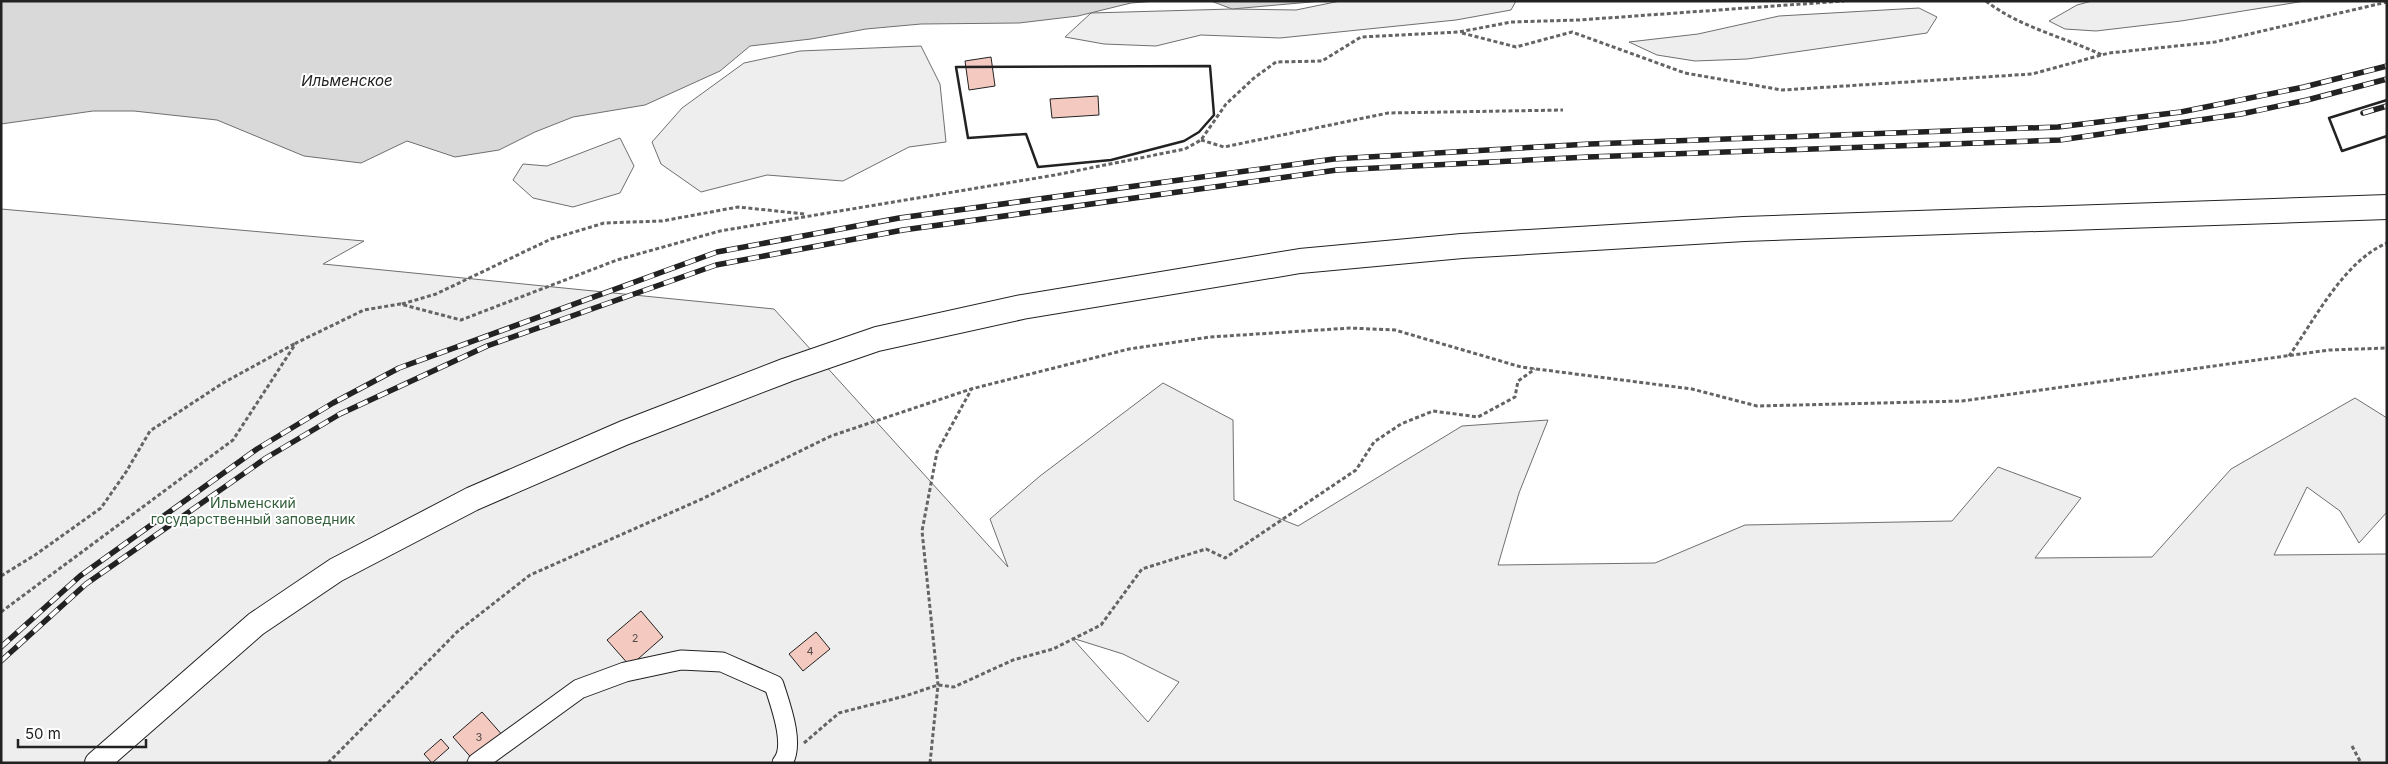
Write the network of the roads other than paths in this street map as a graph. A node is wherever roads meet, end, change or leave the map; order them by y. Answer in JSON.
{"nodes":[{"id":1,"x":2387,"y":207,"type":"edge"},
{"id":2,"x":784,"y":760,"type":"edge"},
{"id":3,"x":97,"y":763,"type":"edge"},
{"id":4,"x":477,"y":763,"type":"edge"}],
"edges":[{"from":1,"to":3,"type":"main road"},
{"from":2,"to":4,"type":"lane"}]}
